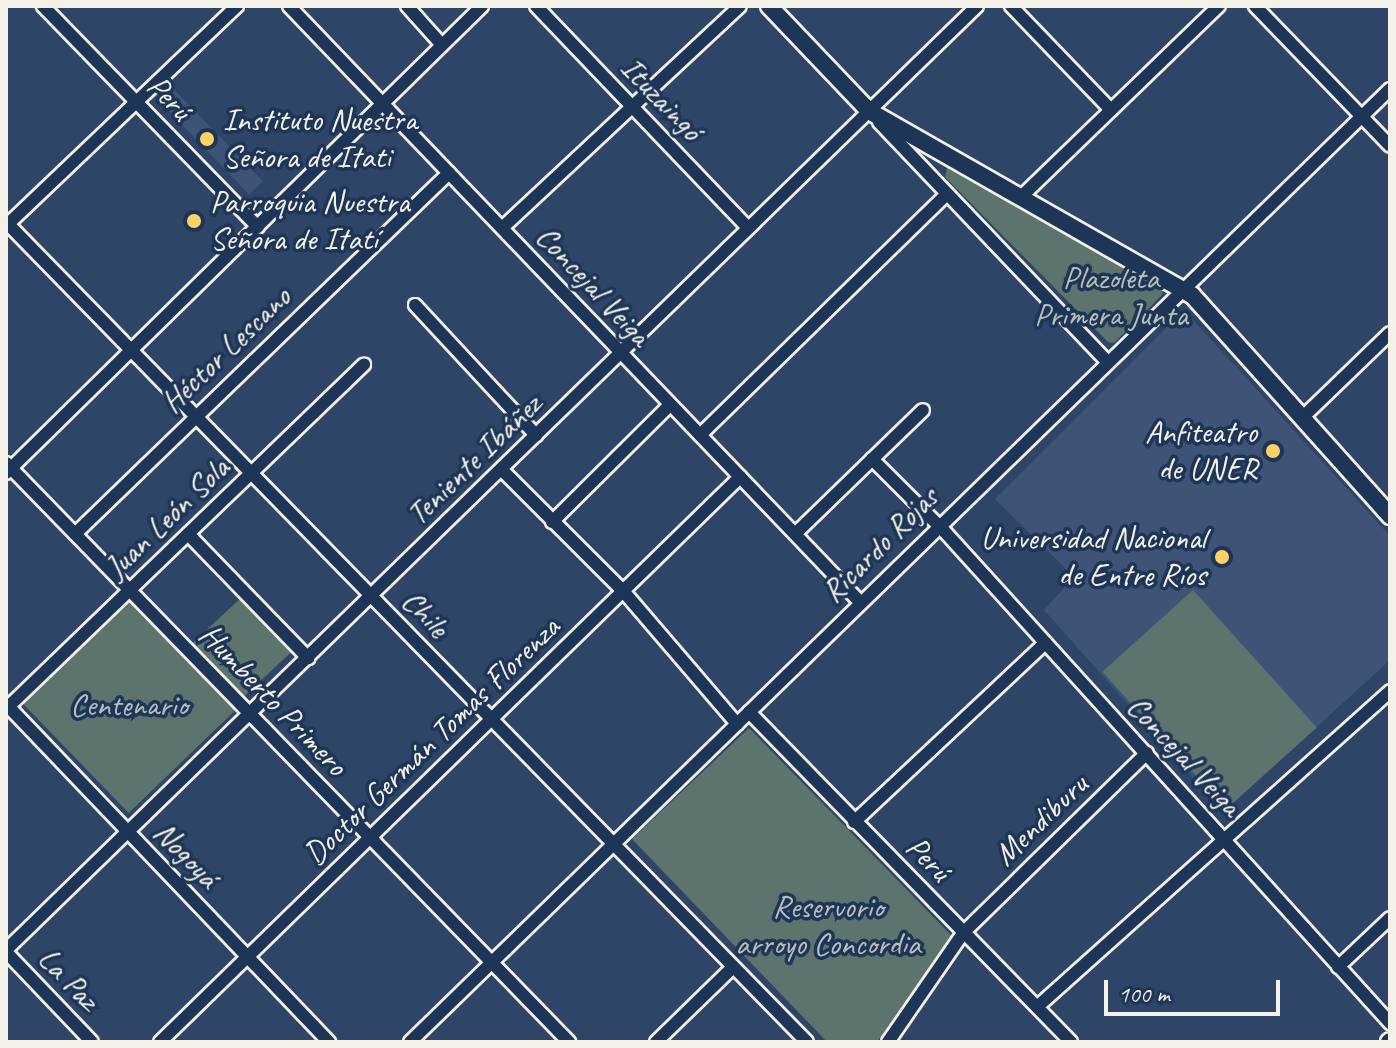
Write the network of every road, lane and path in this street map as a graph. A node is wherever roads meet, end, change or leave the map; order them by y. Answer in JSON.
{"nodes":[{"id":1,"x":43,"y":6,"type":"edge"},
{"id":2,"x":237,"y":6,"type":"edge"},
{"id":3,"x":289,"y":6,"type":"edge"},
{"id":4,"x":407,"y":6,"type":"edge"},
{"id":5,"x":482,"y":6,"type":"edge"},
{"id":6,"x":536,"y":6,"type":"edge"},
{"id":7,"x":740,"y":6,"type":"edge"},
{"id":8,"x":769,"y":6,"type":"edge"},
{"id":9,"x":977,"y":6,"type":"edge"},
{"id":10,"x":1011,"y":6,"type":"edge"},
{"id":11,"x":1219,"y":6,"type":"edge"},
{"id":12,"x":1255,"y":6,"type":"edge"},
{"id":13,"x":442,"y":45,"type":"junction"},
{"id":14,"x":1390,"y":89,"type":"edge"},
{"id":15,"x":135,"y":102,"type":"junction"},
{"id":16,"x":383,"y":102,"type":"junction"},
{"id":17,"x":634,"y":108,"type":"junction"},
{"id":18,"x":1111,"y":110,"type":"junction"},
{"id":19,"x":869,"y":111,"type":"junction"},
{"id":20,"x":1361,"y":117,"type":"junction"},
{"id":21,"x":1390,"y":146,"type":"edge"},
{"id":22,"x":449,"y":173,"type":"junction"},
{"id":23,"x":947,"y":194,"type":"junction"},
{"id":24,"x":1021,"y":197,"type":"junction"},
{"id":25,"x":7,"y":224,"type":"edge"},
{"id":26,"x":258,"y":227,"type":"junction"},
{"id":27,"x":502,"y":228,"type":"junction"},
{"id":28,"x":748,"y":228,"type":"junction"},
{"id":29,"x":1181,"y":288,"type":"junction"},
{"id":30,"x":415,"y":305,"type":"dead end"},
{"id":31,"x":1390,"y":333,"type":"edge"},
{"id":32,"x":132,"y":349,"type":"junction"},
{"id":33,"x":621,"y":354,"type":"junction"},
{"id":34,"x":1106,"y":360,"type":"junction"},
{"id":35,"x":364,"y":364,"type":"dead end"},
{"id":36,"x":670,"y":405,"type":"junction"},
{"id":37,"x":923,"y":410,"type":"dead end"},
{"id":38,"x":196,"y":415,"type":"junction"},
{"id":39,"x":1302,"y":418,"type":"junction"},
{"id":40,"x":536,"y":435,"type":"junction"},
{"id":41,"x":700,"y":435,"type":"junction"},
{"id":42,"x":872,"y":459,"type":"junction"},
{"id":43,"x":8,"y":468,"type":"edge"},
{"id":44,"x":502,"y":470,"type":"junction"},
{"id":45,"x":252,"y":471,"type":"junction"},
{"id":46,"x":740,"y":477,"type":"junction"},
{"id":47,"x":1390,"y":516,"type":"edge"},
{"id":48,"x":552,"y":522,"type":"junction"},
{"id":49,"x":938,"y":525,"type":"junction"},
{"id":50,"x":75,"y":534,"type":"junction"},
{"id":51,"x":188,"y":534,"type":"junction"},
{"id":52,"x":795,"y":534,"type":"junction"},
{"id":53,"x":130,"y":590,"type":"junction"},
{"id":54,"x":624,"y":592,"type":"junction"},
{"id":55,"x":371,"y":595,"type":"junction"},
{"id":56,"x":860,"y":602,"type":"junction"},
{"id":57,"x":1045,"y":643,"type":"junction"},
{"id":58,"x":308,"y":658,"type":"junction"},
{"id":59,"x":1390,"y":691,"type":"edge"},
{"id":60,"x":7,"y":706,"type":"edge"},
{"id":61,"x":749,"y":712,"type":"junction"},
{"id":62,"x":250,"y":714,"type":"junction"},
{"id":63,"x":491,"y":720,"type":"junction"},
{"id":64,"x":737,"y":724,"type":"junction"},
{"id":65,"x":1147,"y":753,"type":"junction"},
{"id":66,"x":854,"y":822,"type":"junction"},
{"id":67,"x":128,"y":832,"type":"junction"},
{"id":68,"x":370,"y":839,"type":"junction"},
{"id":69,"x":1226,"y":840,"type":"junction"},
{"id":70,"x":614,"y":845,"type":"junction"},
{"id":71,"x":1390,"y":918,"type":"edge"},
{"id":72,"x":964,"y":932,"type":"junction"},
{"id":73,"x":6,"y":951,"type":"edge"},
{"id":74,"x":248,"y":957,"type":"junction"},
{"id":75,"x":493,"y":963,"type":"junction"},
{"id":76,"x":733,"y":967,"type":"junction"},
{"id":77,"x":1338,"y":967,"type":"junction"},
{"id":78,"x":1037,"y":1007,"type":"junction"},
{"id":79,"x":1390,"y":1023,"type":"edge"},
{"id":80,"x":92,"y":1042,"type":"edge"},
{"id":81,"x":160,"y":1042,"type":"edge"},
{"id":82,"x":329,"y":1042,"type":"edge"},
{"id":83,"x":410,"y":1042,"type":"edge"},
{"id":84,"x":569,"y":1042,"type":"edge"},
{"id":85,"x":656,"y":1042,"type":"edge"},
{"id":86,"x":807,"y":1042,"type":"edge"},
{"id":87,"x":888,"y":1042,"type":"edge"},
{"id":88,"x":1071,"y":1042,"type":"edge"}],
"edges":[{"from":1,"to":15,"type":"street","name":"Perú"},
{"from":2,"to":15,"type":"street"},
{"from":3,"to":16,"type":"street","name":"Concejal Veiga"},
{"from":4,"to":13,"type":"street"},
{"from":5,"to":13,"type":"street"},
{"from":6,"to":17,"type":"street","name":"Ituzaingó"},
{"from":7,"to":17,"type":"street"},
{"from":8,"to":19,"type":"main road"},
{"from":9,"to":19,"type":"street","name":"Teniente Ibáñez"},
{"from":10,"to":18,"type":"street"},
{"from":11,"to":18,"type":"street"},
{"from":12,"to":20,"type":"street"},
{"from":13,"to":16,"type":"street"},
{"from":14,"to":20,"type":"street","name":"Ricardo Rojas"},
{"from":15,"to":25,"type":"street"},
{"from":15,"to":26,"type":"street","name":"Perú"},
{"from":16,"to":22,"type":"street","name":"Concejal Veiga"},
{"from":16,"to":26,"type":"street"},
{"from":17,"to":27,"type":"street"},
{"from":17,"to":28,"type":"street","name":"Ituzaingó"},
{"from":18,"to":24,"type":"street"},
{"from":19,"to":23,"type":"street"},
{"from":19,"to":24,"type":"main road"},
{"from":19,"to":28,"type":"street","name":"Teniente Ibáñez"},
{"from":20,"to":21,"type":"street"},
{"from":20,"to":29,"type":"street","name":"Ricardo Rojas"},
{"from":22,"to":27,"type":"street","name":"Concejal Veiga"},
{"from":22,"to":38,"type":"street","name":"Héctor Lescano"},
{"from":23,"to":34,"type":"street"},
{"from":23,"to":41,"type":"street"},
{"from":24,"to":29,"type":"main road"},
{"from":25,"to":32,"type":"street","name":"Chile"},
{"from":26,"to":32,"type":"street"},
{"from":27,"to":33,"type":"street","name":"Concejal Veiga"},
{"from":28,"to":33,"type":"street","name":"Teniente Ibáñez"},
{"from":29,"to":34,"type":"street","name":"Ricardo Rojas"},
{"from":29,"to":39,"type":"main road"},
{"from":30,"to":40,"type":"street"},
{"from":31,"to":39,"type":"street"},
{"from":32,"to":38,"type":"street","name":"Chile"},
{"from":32,"to":43,"type":"street"},
{"from":33,"to":36,"type":"street","name":"Concejal Veiga"},
{"from":33,"to":40,"type":"street","name":"Teniente Ibáñez"},
{"from":34,"to":49,"type":"street","name":"Ricardo Rojas"},
{"from":35,"to":45,"type":"street","name":"Juan León Sola"},
{"from":36,"to":41,"type":"street","name":"Concejal Veiga"},
{"from":36,"to":48,"type":"street"},
{"from":37,"to":42,"type":"street"},
{"from":38,"to":45,"type":"street","name":"Chile"},
{"from":38,"to":50,"type":"street","name":"Héctor Lescano"},
{"from":39,"to":47,"type":"main road"},
{"from":40,"to":44,"type":"street","name":"Teniente Ibáñez"},
{"from":41,"to":46,"type":"street","name":"Concejal Veiga"},
{"from":42,"to":49,"type":"street","name":"Concejal Veiga"},
{"from":42,"to":52,"type":"street"},
{"from":43,"to":50,"type":"street","name":"Humberto Primero"},
{"from":44,"to":48,"type":"street"},
{"from":44,"to":55,"type":"street","name":"Teniente Ibáñez"},
{"from":45,"to":51,"type":"street","name":"Juan León Sola"},
{"from":45,"to":55,"type":"street","name":"Chile"},
{"from":46,"to":52,"type":"street","name":"Concejal Veiga"},
{"from":46,"to":54,"type":"street","name":"Doctor Germán Tomas Florenza"},
{"from":48,"to":54,"type":"street"},
{"from":49,"to":56,"type":"street","name":"Ricardo Rojas"},
{"from":49,"to":57,"type":"street","name":"Concejal Veiga"},
{"from":50,"to":53,"type":"street","name":"Humberto Primero"},
{"from":51,"to":53,"type":"street","name":"Juan León Sola"},
{"from":51,"to":58,"type":"street"},
{"from":52,"to":56,"type":"street","name":"Concejal Veiga"},
{"from":53,"to":60,"type":"street","name":"Juan León Sola"},
{"from":53,"to":62,"type":"street","name":"Humberto Primero"},
{"from":54,"to":63,"type":"street","name":"Doctor Germán Tomas Florenza"},
{"from":54,"to":64,"type":"street"},
{"from":55,"to":58,"type":"street","name":"Teniente Ibáñez"},
{"from":55,"to":63,"type":"street","name":"Chile"},
{"from":56,"to":61,"type":"street","name":"Ricardo Rojas"},
{"from":57,"to":65,"type":"street","name":"Concejal Veiga"},
{"from":57,"to":66,"type":"street"},
{"from":58,"to":62,"type":"street","name":"Teniente Ibáñez"},
{"from":59,"to":69,"type":"street"},
{"from":60,"to":67,"type":"street","name":"Nogoyá"},
{"from":61,"to":64,"type":"street","name":"Ricardo Rojas"},
{"from":61,"to":66,"type":"street","name":"Perú"},
{"from":62,"to":67,"type":"street","name":"Teniente Ibáñez"},
{"from":62,"to":68,"type":"street","name":"Humberto Primero"},
{"from":63,"to":68,"type":"street","name":"Doctor Germán Tomas Florenza"},
{"from":63,"to":70,"type":"street","name":"Chile"},
{"from":64,"to":70,"type":"street","name":"Ricardo Rojas"},
{"from":65,"to":69,"type":"street","name":"Concejal Veiga"},
{"from":65,"to":72,"type":"street","name":"Mendiburu"},
{"from":66,"to":72,"type":"street","name":"Perú"},
{"from":67,"to":73,"type":"street","name":"Teniente Ibáñez"},
{"from":67,"to":74,"type":"street","name":"Nogoyá"},
{"from":68,"to":74,"type":"street","name":"Doctor Germán Tomas Florenza"},
{"from":68,"to":75,"type":"street","name":"Humberto Primero"},
{"from":69,"to":77,"type":"street","name":"Concejal Veiga"},
{"from":69,"to":78,"type":"street"},
{"from":70,"to":75,"type":"street","name":"Ricardo Rojas"},
{"from":70,"to":76,"type":"street","name":"Chile"},
{"from":71,"to":77,"type":"street"},
{"from":72,"to":78,"type":"street","name":"Perú"},
{"from":72,"to":87,"type":"street","name":"Mendiburu"},
{"from":73,"to":80,"type":"street","name":"La Paz"},
{"from":74,"to":81,"type":"street","name":"Doctor Germán Tomas Florenza"},
{"from":74,"to":82,"type":"street","name":"Nogoyá"},
{"from":75,"to":83,"type":"street","name":"Ricardo Rojas"},
{"from":75,"to":84,"type":"street","name":"Humberto Primero"},
{"from":76,"to":85,"type":"street"},
{"from":76,"to":86,"type":"street","name":"Chile"},
{"from":77,"to":79,"type":"street","name":"Concejal Veiga"},
{"from":78,"to":88,"type":"street","name":"Perú"}]}
